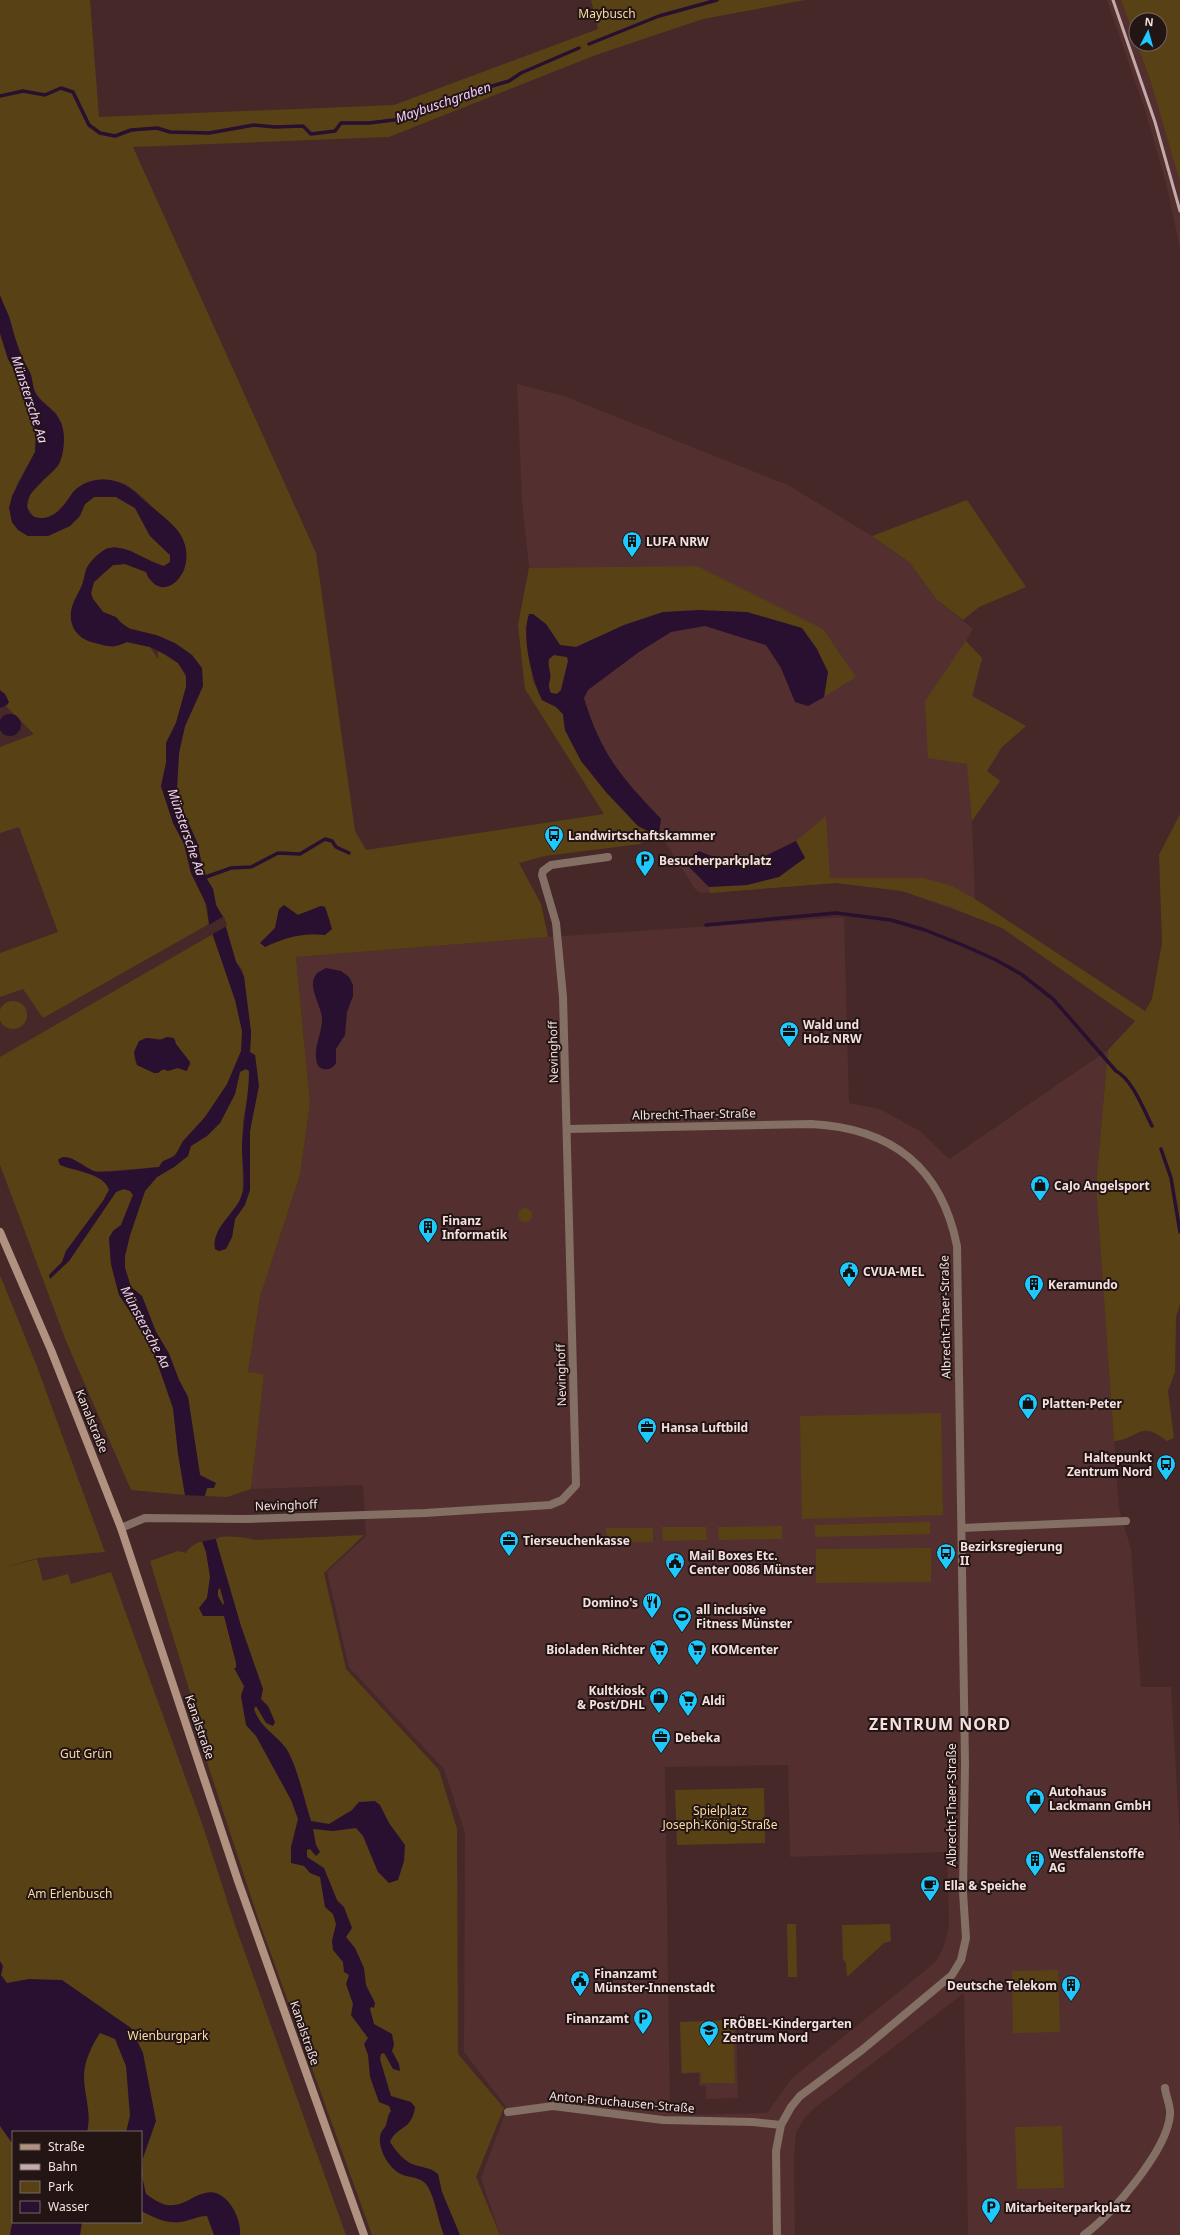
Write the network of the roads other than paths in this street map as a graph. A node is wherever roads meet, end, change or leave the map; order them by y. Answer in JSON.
{"nodes":[{"id":1,"x":608,"y":857,"type":"dead end"},
{"id":2,"x":567,"y":1129,"type":"junction"},
{"id":3,"x":0,"y":1232,"type":"edge"},
{"id":4,"x":1126,"y":1521,"type":"dead end"},
{"id":5,"x":121,"y":1528,"type":"junction"},
{"id":6,"x":962,"y":1528,"type":"junction"},
{"id":7,"x":1165,"y":2088,"type":"dead end"},
{"id":8,"x":508,"y":2112,"type":"dead end"},
{"id":9,"x":781,"y":2125,"type":"junction"},
{"id":10,"x":364,"y":2235,"type":"edge"},
{"id":11,"x":777,"y":2235,"type":"edge"},
{"id":12,"x":1084,"y":2235,"type":"edge"}],
"edges":[{"from":1,"to":2,"type":"street","name":"Nevinghoff"},
{"from":2,"to":5,"type":"street","name":"Nevinghoff"},
{"from":2,"to":6,"type":"street","name":"Albrecht-Thaer-Straße"},
{"from":3,"to":5,"type":"main road","name":"Kanalstraße"},
{"from":4,"to":6,"type":"street"},
{"from":5,"to":10,"type":"main road","name":"Kanalstraße"},
{"from":6,"to":9,"type":"street","name":"Albrecht-Thaer-Straße"},
{"from":7,"to":12,"type":"street"},
{"from":8,"to":9,"type":"street","name":"Anton-Bruchausen-Straße"},
{"from":9,"to":11,"type":"street"}]}
